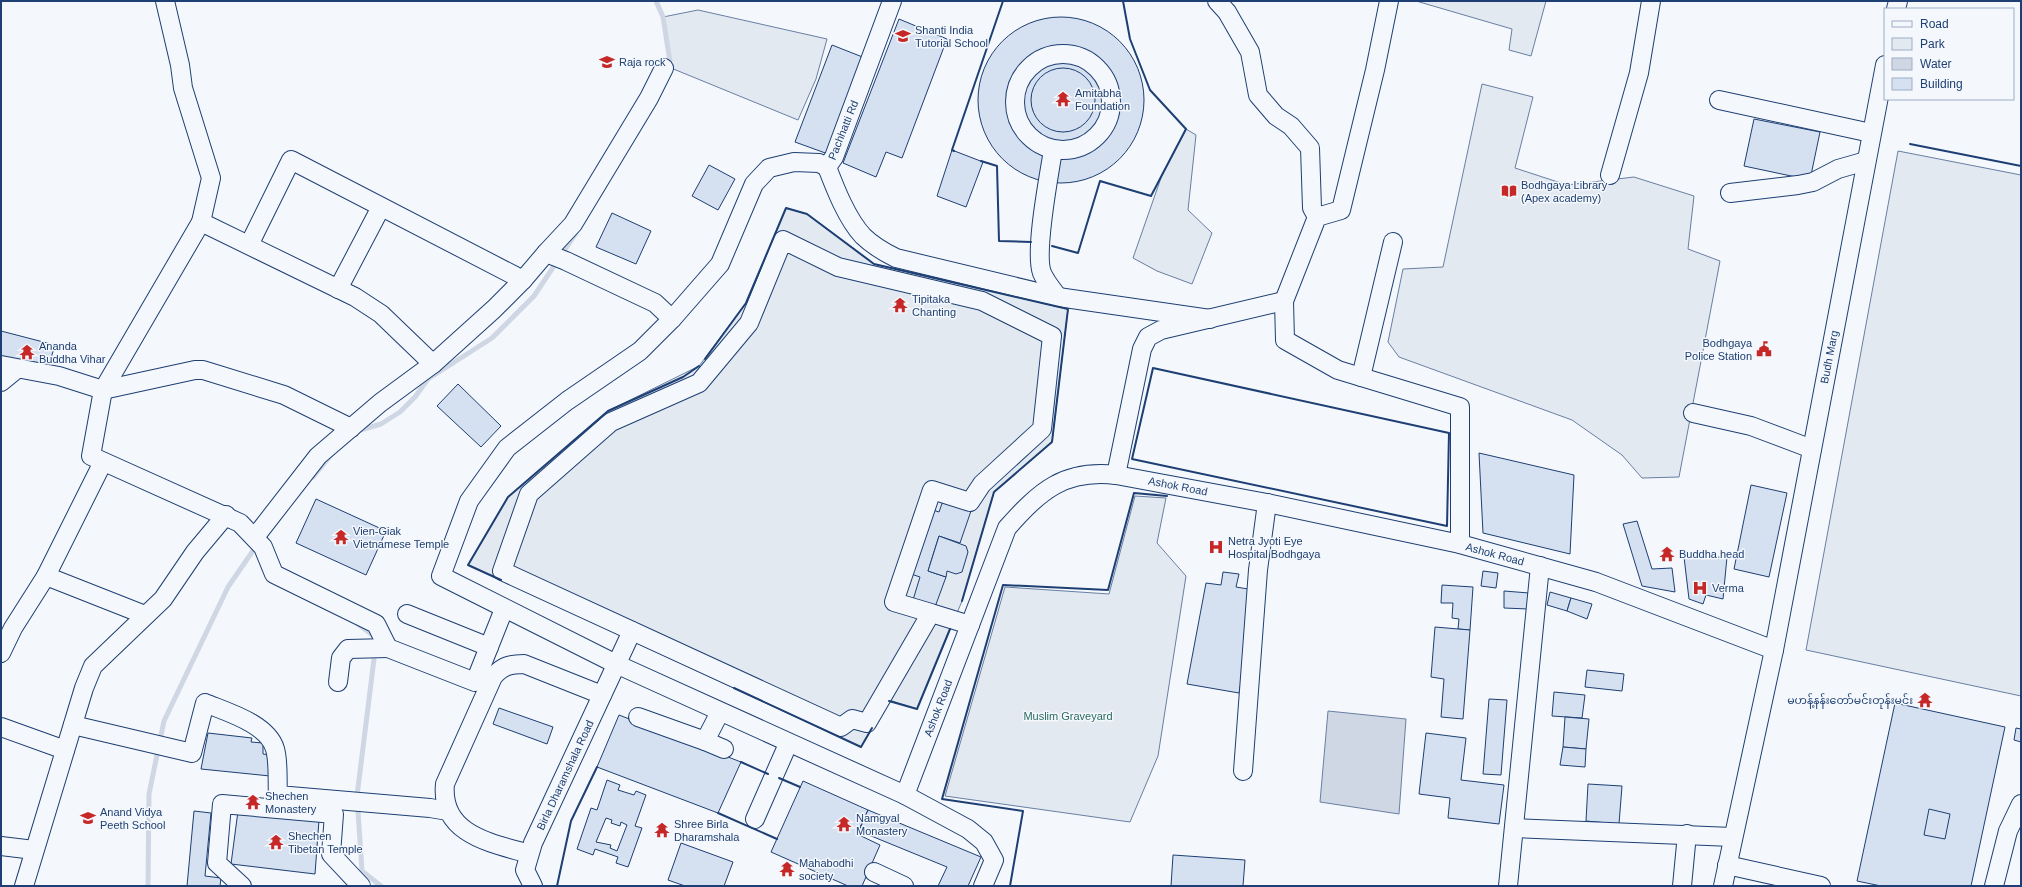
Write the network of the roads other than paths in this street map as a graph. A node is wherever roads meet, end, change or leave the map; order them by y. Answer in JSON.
{"nodes":[{"id":1,"x":165,"y":1,"type":"edge"},
{"id":2,"x":892,"y":1,"type":"edge"},
{"id":3,"x":1217,"y":1,"type":"edge"},
{"id":4,"x":1389,"y":1,"type":"edge"},
{"id":5,"x":1651,"y":1,"type":"edge"},
{"id":6,"x":664,"y":68,"type":"dead end"},
{"id":7,"x":1884,"y":70,"type":"edge"},
{"id":8,"x":1719,"y":100,"type":"dead end"},
{"id":9,"x":1872,"y":133,"type":"junction"},
{"id":10,"x":1053,"y":150,"type":"junction"},
{"id":11,"x":1866,"y":161,"type":"junction"},
{"id":12,"x":827,"y":167,"type":"junction"},
{"id":13,"x":1610,"y":175,"type":"dead end"},
{"id":14,"x":1730,"y":193,"type":"dead end"},
{"id":15,"x":381,"y":207,"type":"junction"},
{"id":16,"x":1317,"y":217,"type":"junction"},
{"id":17,"x":201,"y":222,"type":"junction"},
{"id":18,"x":1393,"y":242,"type":"dead end"},
{"id":19,"x":249,"y":245,"type":"junction"},
{"id":20,"x":546,"y":253,"type":"junction"},
{"id":21,"x":523,"y":280,"type":"junction"},
{"id":22,"x":338,"y":289,"type":"junction"},
{"id":23,"x":1058,"y":297,"type":"junction"},
{"id":24,"x":1284,"y":301,"type":"junction"},
{"id":25,"x":672,"y":319,"type":"junction"},
{"id":26,"x":1210,"y":319,"type":"junction"},
{"id":27,"x":433,"y":364,"type":"junction"},
{"id":28,"x":9,"y":367,"type":"edge"},
{"id":29,"x":1361,"y":377,"type":"junction"},
{"id":30,"x":1,"y":382,"type":"edge"},
{"id":31,"x":103,"y":390,"type":"junction"},
{"id":32,"x":1693,"y":413,"type":"dead end"},
{"id":33,"x":351,"y":428,"type":"junction"},
{"id":34,"x":1812,"y":449,"type":"junction"},
{"id":35,"x":103,"y":462,"type":"junction"},
{"id":36,"x":1116,"y":475,"type":"junction"},
{"id":37,"x":1267,"y":503,"type":"junction"},
{"id":38,"x":226,"y":515,"type":"junction"},
{"id":39,"x":259,"y":542,"type":"junction"},
{"id":40,"x":1460,"y":544,"type":"junction"},
{"id":41,"x":1540,"y":566,"type":"junction"},
{"id":42,"x":46,"y":576,"type":"junction"},
{"id":43,"x":504,"y":609,"type":"junction"},
{"id":44,"x":931,"y":613,"type":"junction"},
{"id":45,"x":407,"y":614,"type":"dead end"},
{"id":46,"x":145,"y":615,"type":"junction"},
{"id":47,"x":970,"y":625,"type":"junction"},
{"id":48,"x":632,"y":631,"type":"junction"},
{"id":49,"x":489,"y":647,"type":"junction"},
{"id":50,"x":387,"y":648,"type":"junction"},
{"id":51,"x":1774,"y":650,"type":"junction"},
{"id":52,"x":1,"y":653,"type":"edge"},
{"id":53,"x":616,"y":664,"type":"junction"},
{"id":54,"x":338,"y":682,"type":"dead end"},
{"id":55,"x":602,"y":695,"type":"junction"},
{"id":56,"x":720,"y":712,"type":"junction"},
{"id":57,"x":638,"y":717,"type":"dead end"},
{"id":58,"x":73,"y":725,"type":"junction"},
{"id":59,"x":1,"y":727,"type":"edge"},
{"id":60,"x":705,"y":741,"type":"junction"},
{"id":61,"x":788,"y":744,"type":"junction"},
{"id":62,"x":724,"y":749,"type":"dead end"},
{"id":63,"x":65,"y":750,"type":"junction"},
{"id":64,"x":1243,"y":771,"type":"dead end"},
{"id":65,"x":905,"y":795,"type":"junction"},
{"id":66,"x":2021,"y":804,"type":"edge"},
{"id":67,"x":448,"y":812,"type":"junction"},
{"id":68,"x":755,"y":819,"type":"dead end"},
{"id":69,"x":1514,"y":828,"type":"junction"},
{"id":70,"x":1687,"y":834,"type":"junction"},
{"id":71,"x":1732,"y":837,"type":"junction"},
{"id":72,"x":1,"y":846,"type":"edge"},
{"id":73,"x":34,"y":850,"type":"junction"},
{"id":74,"x":529,"y":854,"type":"junction"},
{"id":75,"x":1727,"y":865,"type":"junction"},
{"id":76,"x":874,"y":872,"type":"dead end"},
{"id":77,"x":24,"y":886,"type":"edge"},
{"id":78,"x":242,"y":886,"type":"edge"},
{"id":79,"x":361,"y":886,"type":"edge"},
{"id":80,"x":533,"y":886,"type":"edge"},
{"id":81,"x":904,"y":886,"type":"edge"},
{"id":82,"x":983,"y":886,"type":"edge"},
{"id":83,"x":1508,"y":886,"type":"edge"},
{"id":84,"x":1682,"y":886,"type":"edge"},
{"id":85,"x":1723,"y":886,"type":"edge"},
{"id":86,"x":1821,"y":886,"type":"edge"},
{"id":87,"x":1994,"y":886,"type":"edge"}],
"edges":[{"from":1,"to":17,"type":"street"},
{"from":2,"to":12,"type":"street","name":"Pachhatti Rd"},
{"from":3,"to":16,"type":"street"},
{"from":4,"to":16,"type":"street"},
{"from":5,"to":13,"type":"street"},
{"from":6,"to":20,"type":"street"},
{"from":7,"to":9,"type":"street","name":"Budh Marg"},
{"from":8,"to":9,"type":"street"},
{"from":9,"to":11,"type":"street","name":"Budh Marg"},
{"from":10,"to":10,"type":"street"},
{"from":10,"to":23,"type":"street"},
{"from":11,"to":14,"type":"street"},
{"from":11,"to":34,"type":"street","name":"Budh Marg"},
{"from":12,"to":23,"type":"street"},
{"from":12,"to":25,"type":"street","name":"Pachhatti Rd"},
{"from":15,"to":19,"type":"street"},
{"from":15,"to":21,"type":"street"},
{"from":15,"to":22,"type":"street"},
{"from":16,"to":24,"type":"street"},
{"from":17,"to":19,"type":"street"},
{"from":17,"to":31,"type":"street"},
{"from":18,"to":29,"type":"street"},
{"from":19,"to":22,"type":"street"},
{"from":20,"to":21,"type":"street"},
{"from":20,"to":25,"type":"street"},
{"from":21,"to":27,"type":"street"},
{"from":22,"to":27,"type":"street"},
{"from":23,"to":26,"type":"street"},
{"from":24,"to":26,"type":"street"},
{"from":24,"to":29,"type":"street"},
{"from":25,"to":43,"type":"street","name":"Pachhatti Rd"},
{"from":26,"to":36,"type":"street"},
{"from":27,"to":33,"type":"street"},
{"from":28,"to":30,"type":"street"},
{"from":28,"to":31,"type":"street"},
{"from":29,"to":40,"type":"street"},
{"from":31,"to":33,"type":"street"},
{"from":31,"to":35,"type":"street"},
{"from":32,"to":34,"type":"street"},
{"from":33,"to":39,"type":"street"},
{"from":34,"to":51,"type":"street","name":"Budh Marg"},
{"from":35,"to":38,"type":"street"},
{"from":35,"to":42,"type":"street"},
{"from":36,"to":37,"type":"street","name":"Ashok Road"},
{"from":36,"to":47,"type":"street","name":"Ashok Road"},
{"from":37,"to":40,"type":"street","name":"Ashok Road"},
{"from":37,"to":64,"type":"street"},
{"from":38,"to":39,"type":"street"},
{"from":38,"to":46,"type":"street"},
{"from":39,"to":50,"type":"street"},
{"from":40,"to":41,"type":"street","name":"Ashok Road"},
{"from":41,"to":51,"type":"street","name":"Ashok Road"},
{"from":41,"to":69,"type":"street"},
{"from":42,"to":46,"type":"street"},
{"from":42,"to":52,"type":"street"},
{"from":43,"to":49,"type":"street"},
{"from":43,"to":53,"type":"street"},
{"from":44,"to":47,"type":"street"},
{"from":44,"to":48,"type":"street"},
{"from":44,"to":48,"type":"street"},
{"from":45,"to":49,"type":"street"},
{"from":46,"to":58,"type":"street"},
{"from":47,"to":65,"type":"street","name":"Ashok Road"},
{"from":48,"to":53,"type":"street","name":"Birla Dharamshala Road"},
{"from":49,"to":50,"type":"street"},
{"from":50,"to":54,"type":"street"},
{"from":51,"to":71,"type":"street","name":"Budh Marg"},
{"from":53,"to":55,"type":"street","name":"Birla Dharamshala Road"},
{"from":53,"to":56,"type":"street"},
{"from":55,"to":67,"type":"street"},
{"from":55,"to":74,"type":"street","name":"Birla Dharamshala Road"},
{"from":56,"to":60,"type":"street"},
{"from":56,"to":61,"type":"street"},
{"from":57,"to":60,"type":"street"},
{"from":58,"to":63,"type":"street"},
{"from":58,"to":67,"type":"street"},
{"from":59,"to":63,"type":"street"},
{"from":60,"to":62,"type":"street"},
{"from":61,"to":65,"type":"street"},
{"from":61,"to":68,"type":"street"},
{"from":63,"to":73,"type":"street"},
{"from":65,"to":82,"type":"street"},
{"from":66,"to":87,"type":"street"},
{"from":67,"to":74,"type":"street"},
{"from":69,"to":70,"type":"street"},
{"from":69,"to":83,"type":"street"},
{"from":70,"to":71,"type":"street"},
{"from":70,"to":84,"type":"street"},
{"from":71,"to":75,"type":"street","name":"Budh Marg"},
{"from":72,"to":73,"type":"street"},
{"from":73,"to":77,"type":"street"},
{"from":74,"to":80,"type":"street","name":"Birla Dharamshala Road"},
{"from":75,"to":85,"type":"street","name":"Budh Marg"},
{"from":75,"to":86,"type":"street"},
{"from":76,"to":81,"type":"street"},
{"from":78,"to":79,"type":"street"}]}
